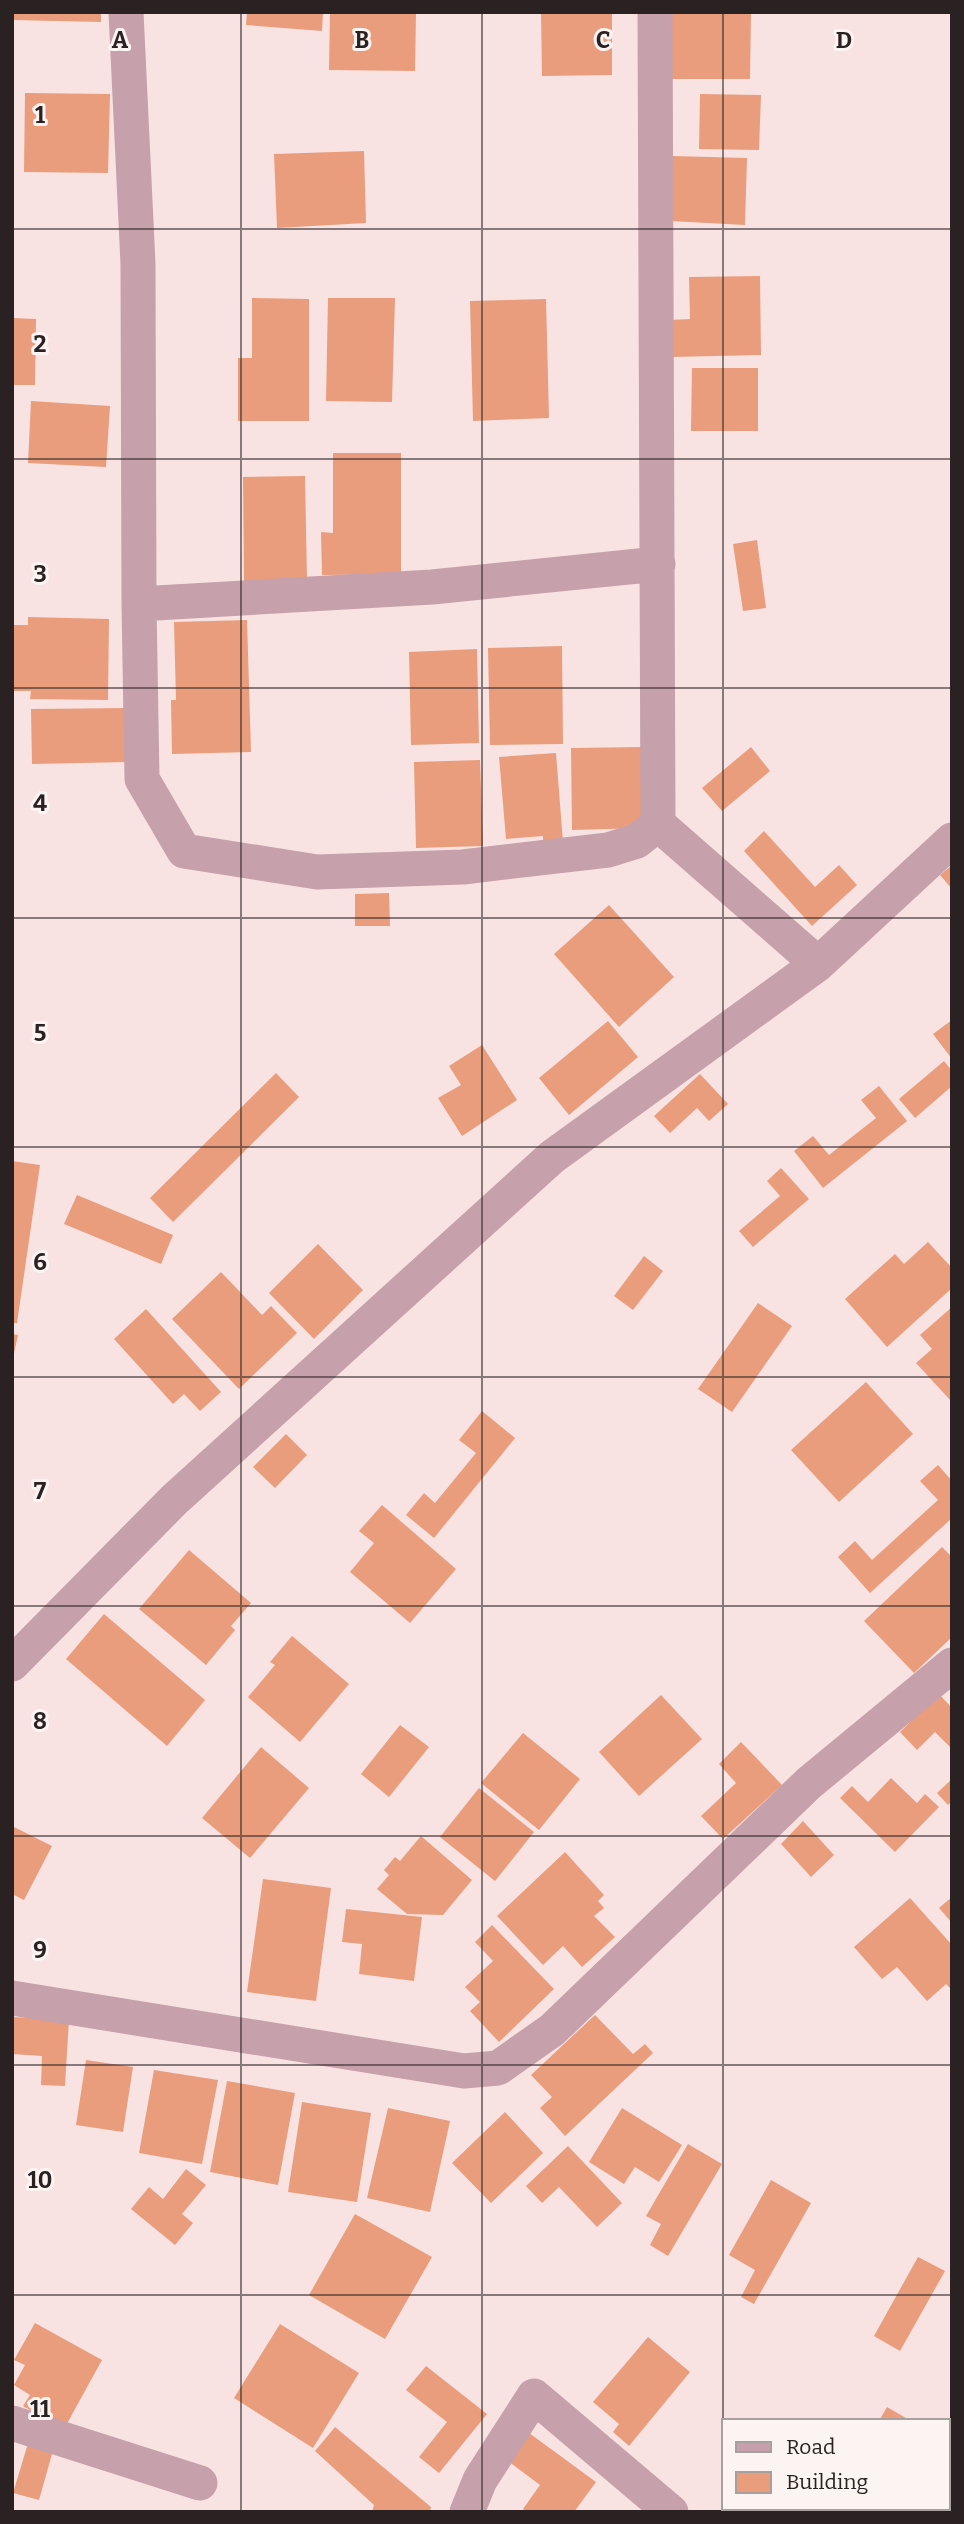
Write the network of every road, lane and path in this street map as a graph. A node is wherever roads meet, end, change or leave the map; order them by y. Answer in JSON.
{"nodes":[{"id":1,"x":126,"y":12,"type":"edge"},
{"id":2,"x":655,"y":12,"type":"edge"},
{"id":3,"x":658,"y":564,"type":"junction"},
{"id":4,"x":139,"y":604,"type":"junction"},
{"id":5,"x":658,"y":824,"type":"junction"},
{"id":6,"x":952,"y":840,"type":"edge"},
{"id":7,"x":818,"y":964,"type":"junction"},
{"id":8,"x":12,"y":1664,"type":"edge"},
{"id":9,"x":952,"y":1665,"type":"edge"},
{"id":10,"x":12,"y":1998,"type":"edge"},
{"id":11,"x":12,"y":2423,"type":"edge"},
{"id":12,"x":200,"y":2483,"type":"dead end"},
{"id":13,"x":467,"y":2512,"type":"edge"},
{"id":14,"x":671,"y":2512,"type":"edge"}],
"edges":[{"from":1,"to":4,"type":"street"},
{"from":2,"to":3,"type":"street"},
{"from":3,"to":4,"type":"street"},
{"from":3,"to":5,"type":"street"},
{"from":4,"to":5,"type":"street"},
{"from":5,"to":7,"type":"street"},
{"from":6,"to":7,"type":"street"},
{"from":7,"to":8,"type":"street"},
{"from":9,"to":10,"type":"street"},
{"from":11,"to":12,"type":"street"},
{"from":13,"to":14,"type":"street"}]}
